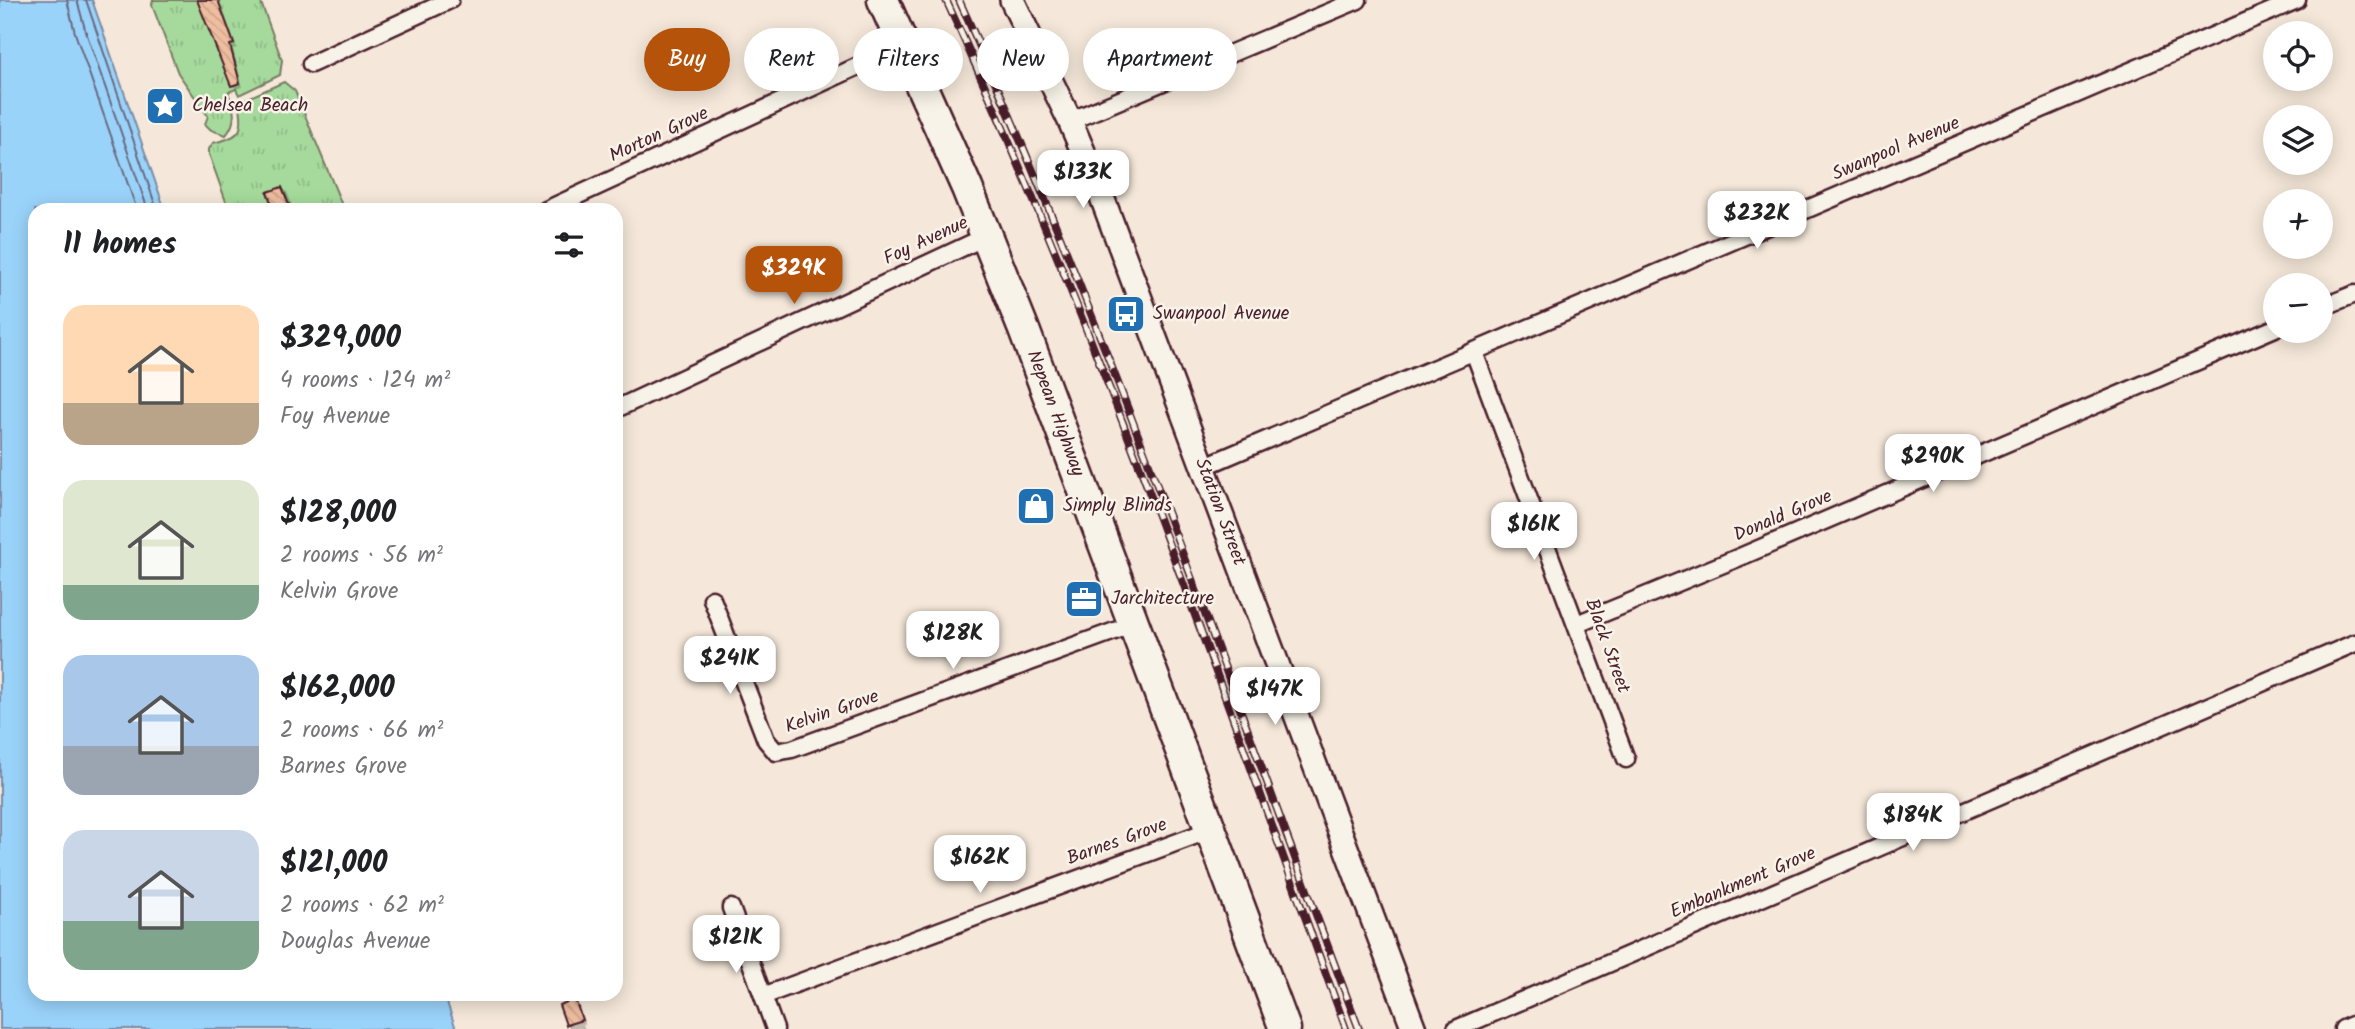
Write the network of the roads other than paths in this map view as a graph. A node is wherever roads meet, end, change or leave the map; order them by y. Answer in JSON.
{"nodes":[{"id":1,"x":450,"y":0,"type":"edge"},
{"id":2,"x":883,"y":0,"type":"edge"},
{"id":3,"x":1012,"y":0,"type":"edge"},
{"id":4,"x":1358,"y":0,"type":"edge"},
{"id":5,"x":2297,"y":0,"type":"edge"},
{"id":6,"x":896,"y":28,"type":"edge"},
{"id":7,"x":311,"y":64,"type":"dead end"},
{"id":8,"x":853,"y":69,"type":"edge"},
{"id":9,"x":924,"y":91,"type":"edge"},
{"id":10,"x":1070,"y":121,"type":"junction"},
{"id":11,"x":561,"y":203,"type":"edge"},
{"id":12,"x":987,"y":236,"type":"junction"},
{"id":13,"x":2355,"y":293,"type":"edge"},
{"id":14,"x":2333,"y":302,"type":"edge"},
{"id":15,"x":2263,"y":333,"type":"edge"},
{"id":16,"x":1474,"y":352,"type":"junction"},
{"id":17,"x":623,"y":406,"type":"edge"},
{"id":18,"x":1203,"y":467,"type":"junction"},
{"id":19,"x":712,"y":599,"type":"dead end"},
{"id":20,"x":1134,"y":624,"type":"junction"},
{"id":21,"x":1577,"y":624,"type":"junction"},
{"id":22,"x":2355,"y":643,"type":"edge"},
{"id":23,"x":1626,"y":759,"type":"dead end"},
{"id":24,"x":1210,"y":830,"type":"junction"},
{"id":25,"x":731,"y":908,"type":"dead end"},
{"id":26,"x":763,"y":996,"type":"junction"},
{"id":27,"x":2355,"y":1024,"type":"edge"},
{"id":28,"x":775,"y":1029,"type":"edge"},
{"id":29,"x":1285,"y":1029,"type":"edge"},
{"id":30,"x":1413,"y":1029,"type":"edge"},
{"id":31,"x":1456,"y":1029,"type":"edge"},
{"id":32,"x":2343,"y":1029,"type":"edge"}],
"edges":[{"from":1,"to":7,"type":"street"},
{"from":2,"to":6,"type":"highway","name":"Nepean Highway"},
{"from":3,"to":10,"type":"street","name":"Station Street"},
{"from":4,"to":10,"type":"street"},
{"from":5,"to":16,"type":"street","name":"Swanpool Avenue"},
{"from":8,"to":11,"type":"street","name":"Morton Grove"},
{"from":9,"to":12,"type":"highway","name":"Nepean Highway"},
{"from":10,"to":18,"type":"street","name":"Station Street"},
{"from":12,"to":17,"type":"street","name":"Foy Avenue"},
{"from":12,"to":20,"type":"highway","name":"Nepean Highway"},
{"from":13,"to":14,"type":"street"},
{"from":15,"to":21,"type":"street","name":"Donald Grove"},
{"from":16,"to":18,"type":"street","name":"Swanpool Avenue"},
{"from":16,"to":21,"type":"street","name":"Black Street"},
{"from":18,"to":30,"type":"street","name":"Station Street"},
{"from":19,"to":20,"type":"street","name":"Kelvin Grove"},
{"from":20,"to":24,"type":"highway","name":"Nepean Highway"},
{"from":21,"to":23,"type":"street","name":"Black Street"},
{"from":22,"to":31,"type":"street","name":"Embankment Grove"},
{"from":24,"to":26,"type":"street","name":"Barnes Grove"},
{"from":24,"to":29,"type":"highway","name":"Nepean Highway"},
{"from":25,"to":26,"type":"street"},
{"from":26,"to":28,"type":"street"},
{"from":27,"to":32,"type":"street"}]}
